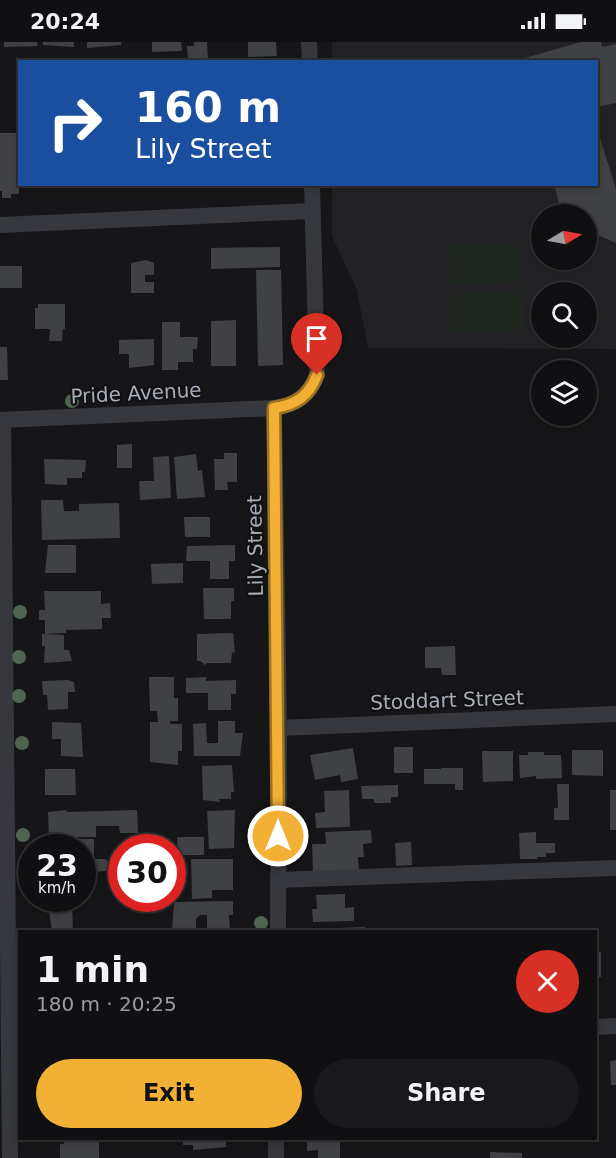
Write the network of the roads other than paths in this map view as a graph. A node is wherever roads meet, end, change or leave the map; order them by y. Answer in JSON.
{"nodes":[{"id":1,"x":309,"y":42,"type":"edge"},
{"id":2,"x":310,"y":60,"type":"edge"},
{"id":3,"x":312,"y":186,"type":"edge"},
{"id":4,"x":312,"y":211,"type":"junction"},
{"id":5,"x":0,"y":225,"type":"edge"},
{"id":6,"x":274,"y":408,"type":"junction"},
{"id":7,"x":1,"y":420,"type":"edge"},
{"id":8,"x":616,"y":714,"type":"edge"},
{"id":9,"x":279,"y":728,"type":"junction"},
{"id":10,"x":616,"y":868,"type":"edge"},
{"id":11,"x":278,"y":880,"type":"junction"},
{"id":12,"x":278,"y":930,"type":"edge"},
{"id":13,"x":616,"y":1026,"type":"edge"},
{"id":14,"x":597,"y":1027,"type":"edge"},
{"id":15,"x":276,"y":1140,"type":"edge"},
{"id":16,"x":10,"y":1158,"type":"edge"},
{"id":17,"x":276,"y":1158,"type":"edge"}],
"edges":[{"from":1,"to":2,"type":"street"},
{"from":3,"to":4,"type":"street"},
{"from":4,"to":5,"type":"street"},
{"from":4,"to":6,"type":"street"},
{"from":6,"to":7,"type":"street","name":"Pride Avenue"},
{"from":6,"to":9,"type":"street","name":"Lily Street"},
{"from":7,"to":16,"type":"street"},
{"from":8,"to":9,"type":"street","name":"Stoddart Street"},
{"from":9,"to":11,"type":"street","name":"Lily Street"},
{"from":10,"to":11,"type":"street"},
{"from":11,"to":12,"type":"street","name":"Lily Street"},
{"from":13,"to":14,"type":"street"},
{"from":15,"to":17,"type":"street"}]}
